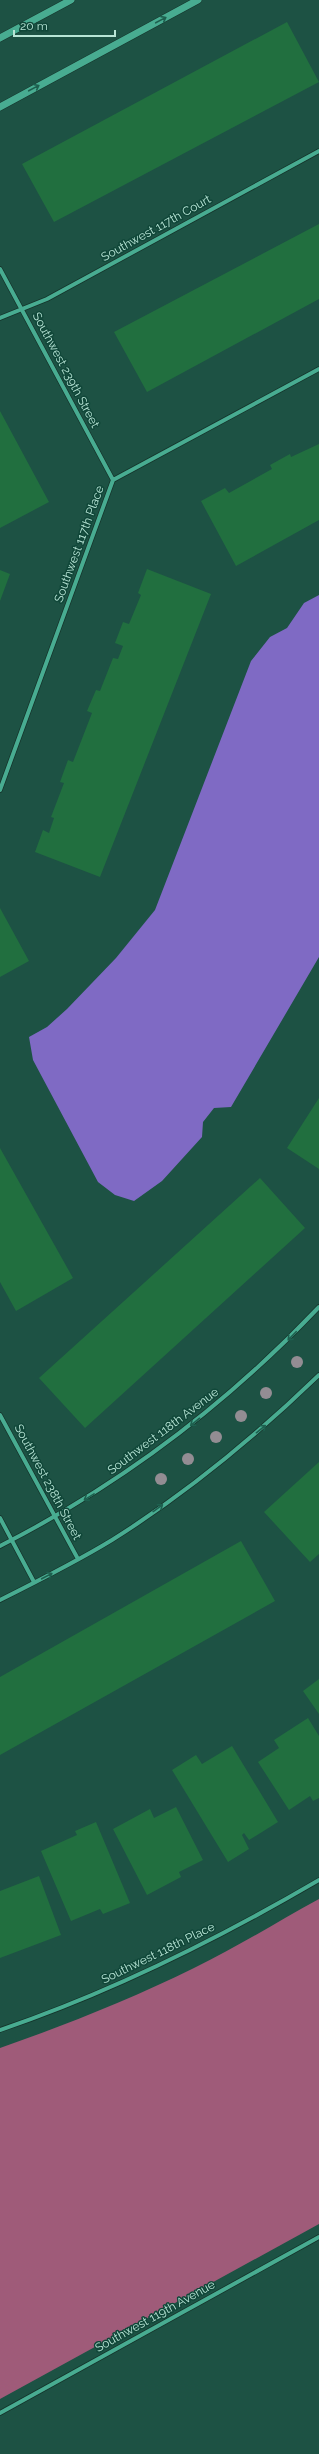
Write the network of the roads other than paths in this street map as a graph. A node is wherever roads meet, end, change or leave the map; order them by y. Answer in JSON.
{"nodes":[{"id":1,"x":71,"y":0,"type":"edge"},
{"id":2,"x":198,"y":0,"type":"edge"},
{"id":3,"x":0,"y":38,"type":"edge"},
{"id":4,"x":0,"y":107,"type":"edge"},
{"id":5,"x":319,"y":151,"type":"edge"},
{"id":6,"x":0,"y":269,"type":"edge"},
{"id":7,"x":21,"y":309,"type":"junction"},
{"id":8,"x":0,"y":318,"type":"edge"},
{"id":9,"x":319,"y":369,"type":"edge"},
{"id":10,"x":113,"y":480,"type":"junction"},
{"id":11,"x":0,"y":790,"type":"edge"},
{"id":12,"x":319,"y":1307,"type":"edge"},
{"id":13,"x":319,"y":1375,"type":"edge"},
{"id":14,"x":0,"y":1415,"type":"edge"},
{"id":15,"x":55,"y":1517,"type":"junction"},
{"id":16,"x":0,"y":1518,"type":"edge"},
{"id":17,"x":12,"y":1540,"type":"junction"},
{"id":18,"x":0,"y":1546,"type":"edge"},
{"id":19,"x":78,"y":1559,"type":"junction"},
{"id":20,"x":34,"y":1582,"type":"junction"},
{"id":21,"x":0,"y":1600,"type":"edge"},
{"id":22,"x":319,"y":1880,"type":"edge"},
{"id":23,"x":0,"y":2030,"type":"edge"},
{"id":24,"x":319,"y":2237,"type":"edge"},
{"id":25,"x":0,"y":2413,"type":"edge"}],
"edges":[{"from":1,"to":3,"type":"street"},
{"from":4,"to":2,"type":"street","one_way":true},
{"from":5,"to":7,"type":"street","name":"Southwest 117th Court"},
{"from":6,"to":7,"type":"street","name":"Southwest 239th Street"},
{"from":7,"to":8,"type":"street","name":"Southwest 117th Court"},
{"from":7,"to":10,"type":"street","name":"Southwest 239th Street"},
{"from":9,"to":10,"type":"street","name":"Southwest 117th Place"},
{"from":10,"to":11,"type":"street","name":"Southwest 117th Place"},
{"from":12,"to":15,"type":"street","name":"Southwest 118th Avenue","one_way":true},
{"from":19,"to":13,"type":"street","one_way":true},
{"from":14,"to":15,"type":"street","name":"Southwest 238th Street"},
{"from":15,"to":17,"type":"street","name":"Southwest 118th Avenue"},
{"from":15,"to":19,"type":"street","name":"Southwest 238th Street"},
{"from":16,"to":17,"type":"street"},
{"from":17,"to":18,"type":"street","name":"Southwest 118th Avenue"},
{"from":17,"to":20,"type":"street"},
{"from":20,"to":19,"type":"street","one_way":true},
{"from":20,"to":21,"type":"street"},
{"from":22,"to":23,"type":"street","name":"Southwest 118th Place"},
{"from":24,"to":25,"type":"street","name":"Southwest 119th Avenue"}]}
